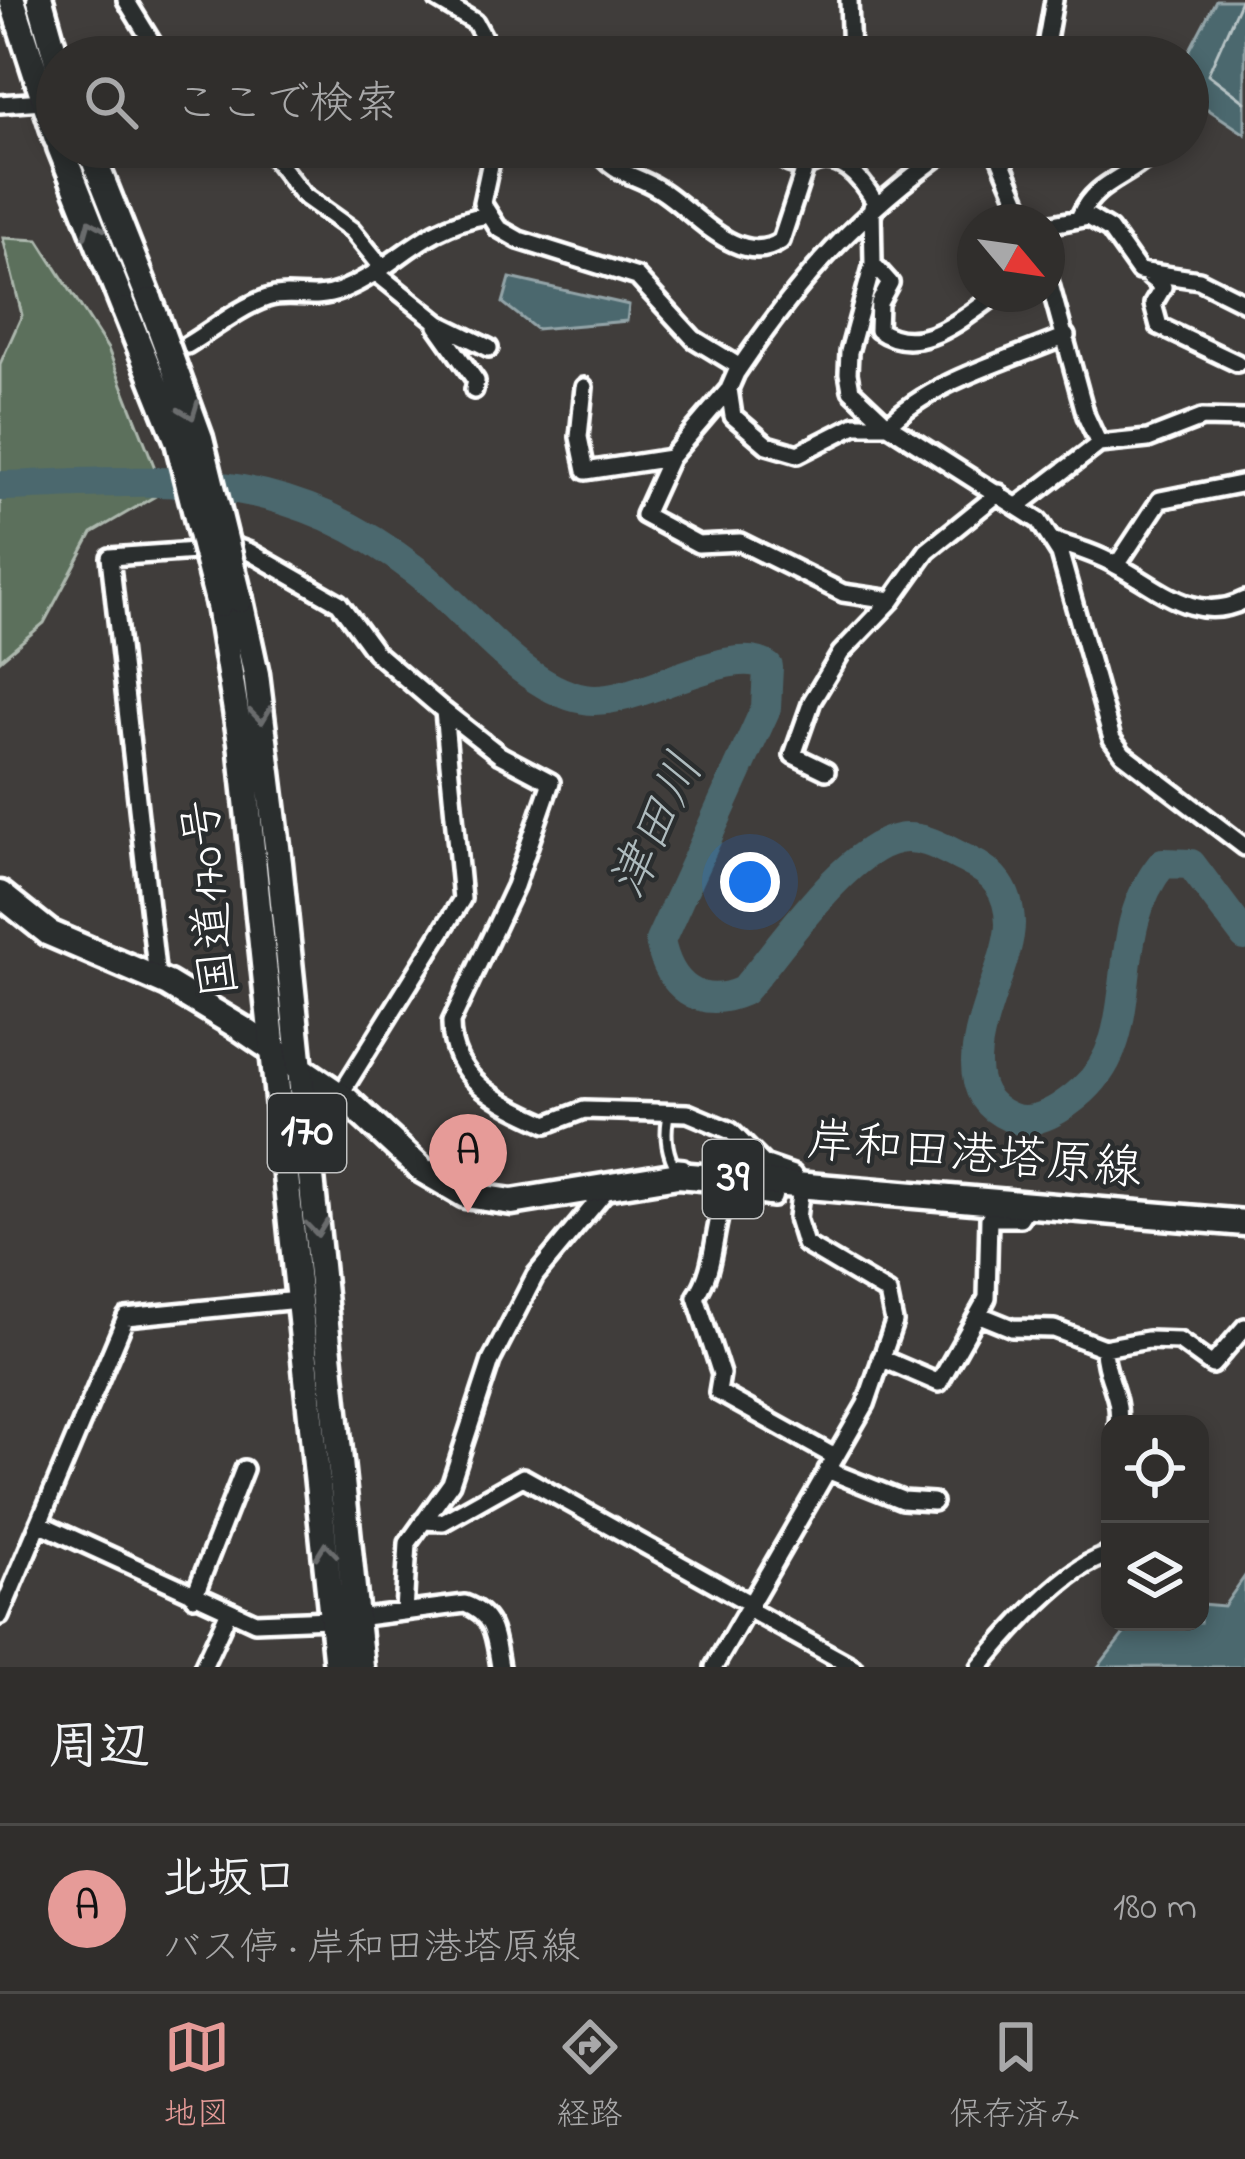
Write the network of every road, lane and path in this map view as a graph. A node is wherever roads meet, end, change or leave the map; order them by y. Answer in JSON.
{"nodes":[{"id":1,"x":12,"y":0,"type":"edge"},
{"id":2,"x":40,"y":0,"type":"edge"},
{"id":3,"x":126,"y":0,"type":"edge"},
{"id":4,"x":438,"y":0,"type":"edge"},
{"id":5,"x":849,"y":0,"type":"edge"},
{"id":6,"x":1054,"y":0,"type":"edge"},
{"id":7,"x":50,"y":36,"type":"edge"},
{"id":8,"x":148,"y":36,"type":"edge"},
{"id":9,"x":483,"y":36,"type":"edge"},
{"id":10,"x":850,"y":36,"type":"edge"},
{"id":11,"x":1047,"y":36,"type":"edge"},
{"id":12,"x":36,"y":63,"type":"edge"},
{"id":13,"x":36,"y":101,"type":"edge"},
{"id":14,"x":0,"y":104,"type":"edge"},
{"id":15,"x":68,"y":168,"type":"edge"},
{"id":16,"x":97,"y":168,"type":"edge"},
{"id":17,"x":282,"y":168,"type":"edge"},
{"id":18,"x":489,"y":168,"type":"edge"},
{"id":19,"x":618,"y":168,"type":"edge"},
{"id":20,"x":806,"y":168,"type":"edge"},
{"id":21,"x":848,"y":168,"type":"edge"},
{"id":22,"x":924,"y":168,"type":"edge"},
{"id":23,"x":1003,"y":168,"type":"edge"},
{"id":24,"x":1135,"y":168,"type":"edge"},
{"id":25,"x":1019,"y":204,"type":"edge"},
{"id":26,"x":874,"y":206,"type":"junction"},
{"id":27,"x":488,"y":215,"type":"junction"},
{"id":28,"x":1079,"y":216,"type":"junction"},
{"id":29,"x":1065,"y":220,"type":"edge"},
{"id":30,"x":873,"y":264,"type":"junction"},
{"id":31,"x":378,"y":269,"type":"junction"},
{"id":32,"x":1148,"y":275,"type":"junction"},
{"id":33,"x":1245,"y":303,"type":"edge"},
{"id":34,"x":971,"y":312,"type":"edge"},
{"id":35,"x":1059,"y":312,"type":"edge"},
{"id":36,"x":432,"y":318,"type":"junction"},
{"id":37,"x":1066,"y":336,"type":"junction"},
{"id":38,"x":187,"y":345,"type":"dead end"},
{"id":39,"x":489,"y":348,"type":"dead end"},
{"id":40,"x":1237,"y":363,"type":"dead end"},
{"id":41,"x":740,"y":368,"type":"junction"},
{"id":42,"x":584,"y":387,"type":"dead end"},
{"id":43,"x":729,"y":389,"type":"junction"},
{"id":44,"x":474,"y":390,"type":"dead end"},
{"id":45,"x":1245,"y":419,"type":"edge"},
{"id":46,"x":887,"y":425,"type":"junction"},
{"id":47,"x":1099,"y":444,"type":"junction"},
{"id":48,"x":670,"y":458,"type":"junction"},
{"id":49,"x":1245,"y":483,"type":"edge"},
{"id":50,"x":999,"y":494,"type":"junction"},
{"id":51,"x":1019,"y":506,"type":"junction"},
{"id":52,"x":1051,"y":540,"type":"junction"},
{"id":53,"x":1117,"y":565,"type":"junction"},
{"id":54,"x":892,"y":600,"type":"junction"},
{"id":55,"x":1245,"y":600,"type":"edge"},
{"id":56,"x":229,"y":603,"type":"junction"},
{"id":57,"x":444,"y":711,"type":"junction"},
{"id":58,"x":826,"y":772,"type":"dead end"},
{"id":59,"x":1245,"y":847,"type":"edge"},
{"id":60,"x":0,"y":894,"type":"edge"},
{"id":61,"x":157,"y":978,"type":"junction"},
{"id":62,"x":271,"y":1051,"type":"junction"},
{"id":63,"x":301,"y":1069,"type":"junction"},
{"id":64,"x":340,"y":1095,"type":"junction"},
{"id":65,"x":669,"y":1111,"type":"junction"},
{"id":66,"x":707,"y":1177,"type":"junction"},
{"id":67,"x":789,"y":1184,"type":"junction"},
{"id":68,"x":611,"y":1185,"type":"junction"},
{"id":69,"x":834,"y":1189,"type":"junction"},
{"id":70,"x":1027,"y":1207,"type":"junction"},
{"id":71,"x":1245,"y":1223,"type":"edge"},
{"id":72,"x":298,"y":1300,"type":"junction"},
{"id":73,"x":980,"y":1315,"type":"junction"},
{"id":74,"x":1245,"y":1328,"type":"edge"},
{"id":75,"x":1104,"y":1348,"type":"junction"},
{"id":76,"x":880,"y":1358,"type":"junction"},
{"id":77,"x":1119,"y":1415,"type":"edge"},
{"id":78,"x":831,"y":1464,"type":"junction"},
{"id":79,"x":244,"y":1469,"type":"dead end"},
{"id":80,"x":933,"y":1502,"type":"dead end"},
{"id":81,"x":423,"y":1521,"type":"junction"},
{"id":82,"x":39,"y":1523,"type":"junction"},
{"id":83,"x":1101,"y":1558,"type":"edge"},
{"id":84,"x":194,"y":1597,"type":"junction"},
{"id":85,"x":749,"y":1606,"type":"junction"},
{"id":86,"x":404,"y":1612,"type":"junction"},
{"id":87,"x":228,"y":1613,"type":"junction"},
{"id":88,"x":0,"y":1616,"type":"edge"},
{"id":89,"x":345,"y":1619,"type":"junction"},
{"id":90,"x":203,"y":1667,"type":"edge"},
{"id":91,"x":337,"y":1667,"type":"edge"},
{"id":92,"x":361,"y":1667,"type":"edge"},
{"id":93,"x":500,"y":1667,"type":"edge"},
{"id":94,"x":714,"y":1667,"type":"edge"},
{"id":95,"x":853,"y":1667,"type":"edge"},
{"id":96,"x":980,"y":1667,"type":"edge"}],
"edges":[{"from":1,"to":12,"type":"main road"},
{"from":2,"to":7,"type":"main road"},
{"from":3,"to":8,"type":"street"},
{"from":4,"to":9,"type":"street"},
{"from":5,"to":10,"type":"street"},
{"from":6,"to":11,"type":"street"},
{"from":13,"to":14,"type":"street"},
{"from":56,"to":15,"type":"main road","name":"国道170号","number":"170","one_way":true,"bridge":true},
{"from":16,"to":56,"type":"main road","name":"国道170号","number":"170","one_way":true,"bridge":true},
{"from":17,"to":31,"type":"street"},
{"from":18,"to":27,"type":"street"},
{"from":19,"to":20,"type":"street"},
{"from":21,"to":26,"type":"street"},
{"from":22,"to":26,"type":"street"},
{"from":23,"to":25,"type":"street"},
{"from":24,"to":28,"type":"street"},
{"from":26,"to":30,"type":"street"},
{"from":26,"to":41,"type":"street"},
{"from":27,"to":31,"type":"street"},
{"from":27,"to":41,"type":"street"},
{"from":28,"to":29,"type":"street"},
{"from":28,"to":32,"type":"street"},
{"from":30,"to":34,"type":"street"},
{"from":30,"to":46,"type":"street"},
{"from":31,"to":36,"type":"street"},
{"from":31,"to":38,"type":"street"},
{"from":32,"to":33,"type":"street"},
{"from":32,"to":40,"type":"street"},
{"from":35,"to":37,"type":"street"},
{"from":36,"to":39,"type":"street"},
{"from":36,"to":44,"type":"street"},
{"from":37,"to":46,"type":"street"},
{"from":37,"to":47,"type":"street"},
{"from":41,"to":43,"type":"street"},
{"from":42,"to":48,"type":"street"},
{"from":43,"to":46,"type":"street"},
{"from":43,"to":48,"type":"street"},
{"from":45,"to":47,"type":"street"},
{"from":46,"to":50,"type":"street"},
{"from":47,"to":51,"type":"street"},
{"from":48,"to":54,"type":"street"},
{"from":49,"to":53,"type":"street"},
{"from":50,"to":51,"type":"street"},
{"from":50,"to":54,"type":"street"},
{"from":51,"to":52,"type":"street"},
{"from":52,"to":53,"type":"street"},
{"from":52,"to":59,"type":"street"},
{"from":53,"to":55,"type":"street"},
{"from":54,"to":58,"type":"street"},
{"from":56,"to":62,"type":"main road","name":"国道170号","number":"170"},
{"from":56,"to":63,"type":"main road","name":"国道170号","number":"170","one_way":true},
{"from":57,"to":61,"type":"street"},
{"from":57,"to":64,"type":"street"},
{"from":57,"to":65,"type":"street"},
{"from":60,"to":61,"type":"main road","name":"岸和田港塔原線","number":"39"},
{"from":61,"to":62,"type":"main road","name":"岸和田港塔原線","number":"39"},
{"from":62,"to":63,"type":"main road","name":"岸和田港塔原線","number":"39"},
{"from":62,"to":72,"type":"main road","name":"国道170号","number":"170"},
{"from":63,"to":64,"type":"main road","name":"岸和田港塔原線","number":"39"},
{"from":63,"to":89,"type":"main road","name":"国道170号","number":"170","one_way":true},
{"from":64,"to":68,"type":"main road","name":"岸和田港塔原線","number":"39"},
{"from":65,"to":66,"type":"lane"},
{"from":65,"to":69,"type":"street"},
{"from":66,"to":67,"type":"main road","name":"岸和田港塔原線","number":"39"},
{"from":66,"to":68,"type":"main road","name":"岸和田港塔原線","number":"39"},
{"from":67,"to":69,"type":"main road","name":"岸和田港塔原線","number":"39"},
{"from":67,"to":76,"type":"street"},
{"from":67,"to":78,"type":"street"},
{"from":68,"to":81,"type":"street"},
{"from":69,"to":70,"type":"main road","name":"岸和田港塔原線","number":"39"},
{"from":70,"to":71,"type":"main road","name":"岸和田港塔原線","number":"39"},
{"from":70,"to":73,"type":"street"},
{"from":72,"to":82,"type":"street"},
{"from":89,"to":72,"type":"main road","name":"国道170号","number":"170","one_way":true},
{"from":73,"to":75,"type":"street"},
{"from":73,"to":76,"type":"street"},
{"from":74,"to":75,"type":"street"},
{"from":75,"to":77,"type":"street"},
{"from":76,"to":78,"type":"street"},
{"from":78,"to":80,"type":"street"},
{"from":78,"to":85,"type":"street"},
{"from":79,"to":84,"type":"street"},
{"from":81,"to":85,"type":"street"},
{"from":81,"to":86,"type":"street"},
{"from":82,"to":84,"type":"street"},
{"from":82,"to":88,"type":"street"},
{"from":83,"to":96,"type":"street"},
{"from":84,"to":87,"type":"street"},
{"from":85,"to":94,"type":"street"},
{"from":85,"to":95,"type":"street"},
{"from":86,"to":89,"type":"street"},
{"from":86,"to":93,"type":"street"},
{"from":87,"to":89,"type":"street"},
{"from":87,"to":90,"type":"street"},
{"from":89,"to":91,"type":"main road","name":"国道170号","number":"170"},
{"from":89,"to":92,"type":"main road","name":"国道170号","number":"170"}]}
